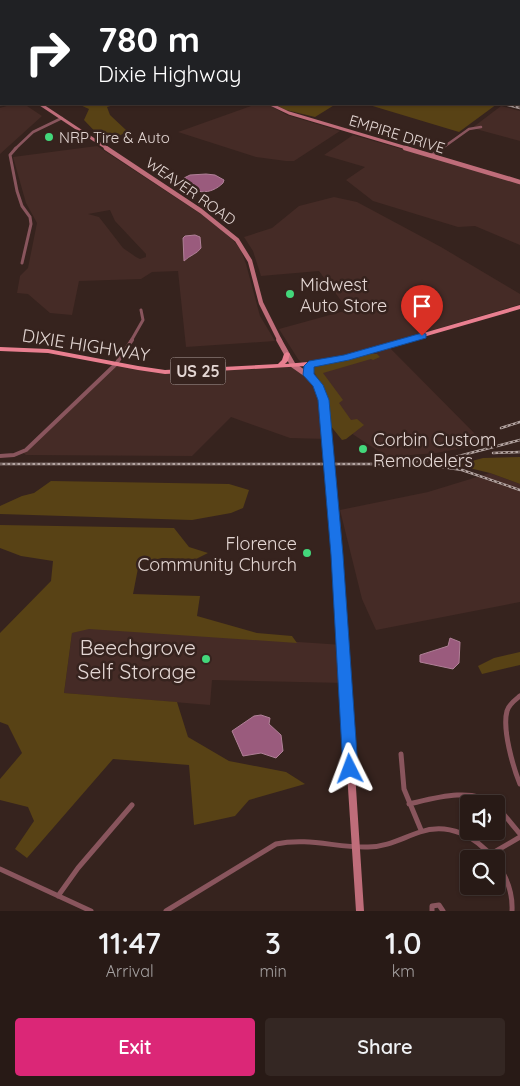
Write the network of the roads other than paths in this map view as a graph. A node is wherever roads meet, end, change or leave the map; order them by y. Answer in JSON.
{"nodes":[{"id":1,"x":42,"y":105,"type":"edge"},
{"id":2,"x":272,"y":105,"type":"edge"},
{"id":3,"x":62,"y":118,"type":"junction"},
{"id":4,"x":481,"y":127,"type":"dead end"},
{"id":5,"x":432,"y":156,"type":"junction"},
{"id":6,"x":520,"y":182,"type":"edge"},
{"id":7,"x":22,"y":263,"type":"dead end"},
{"id":8,"x":520,"y":307,"type":"edge"},
{"id":9,"x":141,"y":310,"type":"dead end"},
{"id":10,"x":0,"y":349,"type":"edge"},
{"id":11,"x":287,"y":354,"type":"junction"},
{"id":12,"x":312,"y":363,"type":"junction"},
{"id":13,"x":116,"y":364,"type":"junction"},
{"id":14,"x":293,"y":365,"type":"junction"},
{"id":15,"x":279,"y":366,"type":"junction"},
{"id":16,"x":308,"y":375,"type":"junction"},
{"id":17,"x":0,"y":456,"type":"edge"},
{"id":18,"x":520,"y":696,"type":"edge"},
{"id":19,"x":401,"y":754,"type":"dead end"},
{"id":20,"x":520,"y":784,"type":"edge"},
{"id":21,"x":460,"y":796,"type":"edge"},
{"id":22,"x":409,"y":804,"type":"junction"},
{"id":23,"x":132,"y":805,"type":"dead end"},
{"id":24,"x":505,"y":816,"type":"edge"},
{"id":25,"x":421,"y":830,"type":"junction"},
{"id":26,"x":520,"y":836,"type":"edge"},
{"id":27,"x":355,"y":846,"type":"junction"},
{"id":28,"x":485,"y":850,"type":"edge"},
{"id":29,"x":503,"y":850,"type":"edge"},
{"id":30,"x":0,"y":869,"type":"edge"},
{"id":31,"x":505,"y":876,"type":"edge"},
{"id":32,"x":58,"y":896,"type":"junction"},
{"id":33,"x":520,"y":909,"type":"edge"},
{"id":34,"x":513,"y":910,"type":"edge"},
{"id":35,"x":91,"y":911,"type":"edge"},
{"id":36,"x":166,"y":911,"type":"edge"},
{"id":37,"x":360,"y":911,"type":"edge"},
{"id":38,"x":432,"y":911,"type":"edge"},
{"id":39,"x":443,"y":911,"type":"edge"}],
"edges":[{"from":1,"to":3,"type":"street","name":"WEAVER ROAD"},
{"from":2,"to":5,"type":"street","name":"EMPIRE DRIVE"},
{"from":3,"to":7,"type":"street"},
{"from":3,"to":11,"type":"street","name":"WEAVER ROAD"},
{"from":4,"to":5,"type":"street"},
{"from":5,"to":6,"type":"street","name":"EMPIRE DRIVE"},
{"from":8,"to":12,"type":"main road","name":"DIXIE HIGHWAY","number":"US 25"},
{"from":9,"to":13,"type":"street"},
{"from":10,"to":13,"type":"main road","name":"DIXIE HIGHWAY","number":"US 25"},
{"from":11,"to":14,"type":"street","name":"WEAVER ROAD"},
{"from":11,"to":15,"type":"main road"},
{"from":12,"to":14,"type":"main road","name":"DIXIE HIGHWAY","number":"US 25"},
{"from":12,"to":16,"type":"main road"},
{"from":13,"to":15,"type":"main road","name":"DIXIE HIGHWAY","number":"US 25"},
{"from":13,"to":17,"type":"street"},
{"from":14,"to":15,"type":"main road","name":"DIXIE HIGHWAY","number":"US 25"},
{"from":14,"to":16,"type":"street"},
{"from":16,"to":27,"type":"street"},
{"from":18,"to":20,"type":"street"},
{"from":19,"to":22,"type":"street"},
{"from":21,"to":22,"type":"street"},
{"from":22,"to":25,"type":"street"},
{"from":23,"to":32,"type":"street"},
{"from":24,"to":26,"type":"street"},
{"from":25,"to":27,"type":"street"},
{"from":25,"to":28,"type":"street"},
{"from":26,"to":29,"type":"street"},
{"from":27,"to":36,"type":"street"},
{"from":27,"to":37,"type":"street"},
{"from":30,"to":32,"type":"street"},
{"from":31,"to":34,"type":"street"},
{"from":32,"to":35,"type":"street"},
{"from":33,"to":34,"type":"street"},
{"from":38,"to":39,"type":"street"}]}
